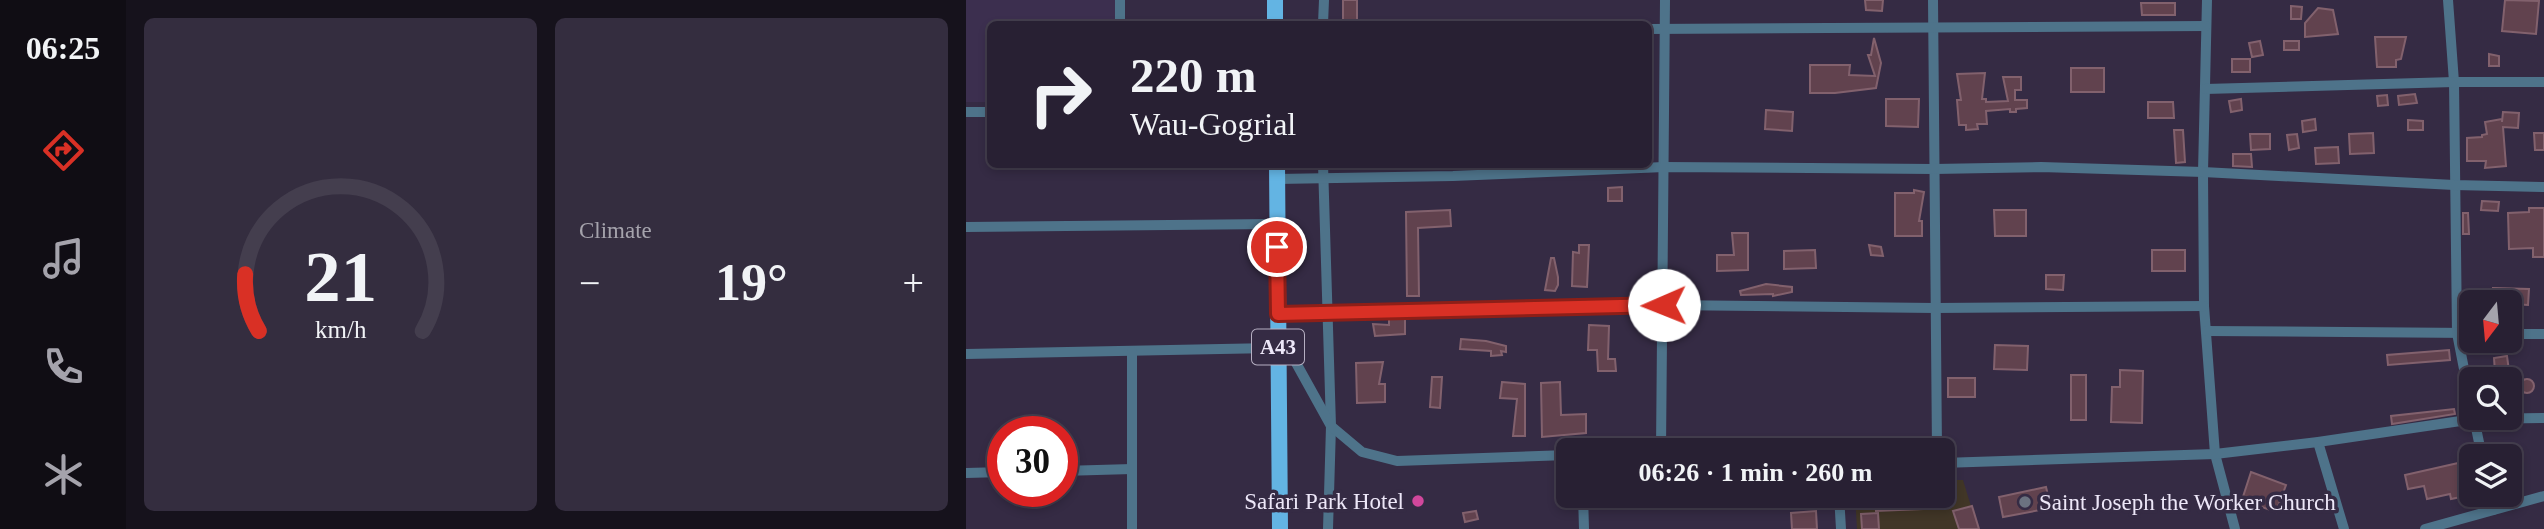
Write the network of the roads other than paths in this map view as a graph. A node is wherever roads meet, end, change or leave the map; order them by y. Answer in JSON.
{"nodes":[{"id":1,"x":1120,"y":0,"type":"edge"},
{"id":2,"x":1275,"y":0,"type":"edge"},
{"id":3,"x":1324,"y":0,"type":"edge"},
{"id":4,"x":1665,"y":0,"type":"edge"},
{"id":5,"x":1933,"y":0,"type":"edge"},
{"id":6,"x":2207,"y":0,"type":"edge"},
{"id":7,"x":2448,"y":0,"type":"edge"},
{"id":8,"x":1120,"y":21,"type":"edge"},
{"id":9,"x":1275,"y":21,"type":"edge"},
{"id":10,"x":1323,"y":21,"type":"edge"},
{"id":11,"x":2206,"y":26,"type":"junction"},
{"id":12,"x":1932,"y":27,"type":"junction"},
{"id":13,"x":1665,"y":28,"type":"junction"},
{"id":14,"x":1652,"y":29,"type":"edge"},
{"id":15,"x":2454,"y":82,"type":"junction"},
{"id":16,"x":2544,"y":82,"type":"edge"},
{"id":17,"x":2205,"y":89,"type":"junction"},
{"id":18,"x":966,"y":112,"type":"edge"},
{"id":19,"x":987,"y":112,"type":"edge"},
{"id":20,"x":1652,"y":167,"type":"edge"},
{"id":21,"x":1664,"y":167,"type":"junction"},
{"id":22,"x":1323,"y":168,"type":"edge"},
{"id":23,"x":1633,"y":168,"type":"edge"},
{"id":24,"x":1934,"y":169,"type":"junction"},
{"id":25,"x":1277,"y":172,"type":"edge"},
{"id":26,"x":2203,"y":172,"type":"junction"},
{"id":27,"x":1323,"y":178,"type":"junction"},
{"id":28,"x":2454,"y":185,"type":"junction"},
{"id":29,"x":2544,"y":187,"type":"edge"},
{"id":30,"x":1277,"y":224,"type":"junction"},
{"id":31,"x":966,"y":227,"type":"edge"},
{"id":32,"x":1664,"y":305,"type":"junction"},
{"id":33,"x":2204,"y":306,"type":"junction"},
{"id":34,"x":1935,"y":308,"type":"junction"},
{"id":35,"x":1326,"y":313,"type":"junction"},
{"id":36,"x":1278,"y":322,"type":"junction"},
{"id":37,"x":2206,"y":331,"type":"junction"},
{"id":38,"x":2457,"y":333,"type":"junction"},
{"id":39,"x":2522,"y":334,"type":"edge"},
{"id":40,"x":2544,"y":334,"type":"edge"},
{"id":41,"x":1278,"y":348,"type":"junction"},
{"id":42,"x":1132,"y":351,"type":"junction"},
{"id":43,"x":966,"y":354,"type":"edge"},
{"id":44,"x":2464,"y":367,"type":"edge"},
{"id":45,"x":2522,"y":418,"type":"edge"},
{"id":46,"x":2544,"y":418,"type":"edge"},
{"id":47,"x":2459,"y":420,"type":"edge"},
{"id":48,"x":1331,"y":426,"type":"junction"},
{"id":49,"x":1661,"y":438,"type":"edge"},
{"id":50,"x":1937,"y":438,"type":"edge"},
{"id":51,"x":2318,"y":442,"type":"junction"},
{"id":52,"x":1556,"y":454,"type":"edge"},
{"id":53,"x":2215,"y":454,"type":"junction"},
{"id":54,"x":1955,"y":463,"type":"edge"},
{"id":55,"x":1132,"y":469,"type":"junction"},
{"id":56,"x":1078,"y":471,"type":"edge"},
{"id":57,"x":987,"y":472,"type":"edge"},
{"id":58,"x":966,"y":473,"type":"edge"},
{"id":59,"x":2544,"y":496,"type":"edge"},
{"id":60,"x":2492,"y":507,"type":"edge"},
{"id":61,"x":1583,"y":508,"type":"edge"},
{"id":62,"x":1840,"y":508,"type":"edge"},
{"id":63,"x":2493,"y":510,"type":"junction"},
{"id":64,"x":1132,"y":529,"type":"edge"},
{"id":65,"x":1280,"y":529,"type":"edge"},
{"id":66,"x":1328,"y":529,"type":"edge"},
{"id":67,"x":1584,"y":529,"type":"edge"},
{"id":68,"x":1841,"y":529,"type":"edge"},
{"id":69,"x":2235,"y":529,"type":"edge"},
{"id":70,"x":2344,"y":529,"type":"edge"},
{"id":71,"x":2425,"y":529,"type":"edge"}],
"edges":[{"from":1,"to":8,"type":"street"},
{"from":2,"to":9,"type":"main road"},
{"from":3,"to":10,"type":"street"},
{"from":4,"to":13,"type":"street"},
{"from":5,"to":12,"type":"street"},
{"from":6,"to":11,"type":"street"},
{"from":7,"to":15,"type":"street"},
{"from":11,"to":12,"type":"street"},
{"from":11,"to":17,"type":"street"},
{"from":12,"to":13,"type":"street"},
{"from":12,"to":24,"type":"street"},
{"from":13,"to":14,"type":"street"},
{"from":13,"to":21,"type":"street"},
{"from":15,"to":16,"type":"street"},
{"from":15,"to":17,"type":"street"},
{"from":15,"to":28,"type":"street"},
{"from":17,"to":26,"type":"street"},
{"from":18,"to":19,"type":"street"},
{"from":20,"to":21,"type":"street"},
{"from":21,"to":24,"type":"street"},
{"from":21,"to":32,"type":"street"},
{"from":22,"to":27,"type":"street"},
{"from":23,"to":27,"type":"street"},
{"from":24,"to":26,"type":"street"},
{"from":24,"to":34,"type":"street"},
{"from":25,"to":27,"type":"street"},
{"from":25,"to":30,"type":"main road","number":"A43"},
{"from":26,"to":28,"type":"street"},
{"from":26,"to":33,"type":"street"},
{"from":27,"to":35,"type":"street"},
{"from":28,"to":29,"type":"street"},
{"from":28,"to":38,"type":"street"},
{"from":30,"to":31,"type":"street"},
{"from":30,"to":36,"type":"main road","number":"A43"},
{"from":32,"to":34,"type":"street"},
{"from":32,"to":35,"type":"street"},
{"from":32,"to":49,"type":"street"},
{"from":33,"to":34,"type":"street"},
{"from":33,"to":37,"type":"street"},
{"from":34,"to":50,"type":"street"},
{"from":35,"to":36,"type":"street"},
{"from":35,"to":48,"type":"street"},
{"from":36,"to":41,"type":"main road","number":"A43"},
{"from":36,"to":48,"type":"street"},
{"from":37,"to":38,"type":"street"},
{"from":37,"to":53,"type":"street"},
{"from":38,"to":44,"type":"street"},
{"from":39,"to":40,"type":"street"},
{"from":41,"to":42,"type":"street"},
{"from":41,"to":65,"type":"main road","number":"A43"},
{"from":42,"to":43,"type":"street"},
{"from":42,"to":55,"type":"street"},
{"from":45,"to":46,"type":"street"},
{"from":47,"to":51,"type":"street"},
{"from":48,"to":52,"type":"street"},
{"from":48,"to":66,"type":"street"},
{"from":51,"to":53,"type":"street"},
{"from":51,"to":70,"type":"street"},
{"from":53,"to":54,"type":"street"},
{"from":53,"to":69,"type":"street"},
{"from":55,"to":56,"type":"street"},
{"from":55,"to":64,"type":"street"},
{"from":57,"to":58,"type":"street"},
{"from":59,"to":63,"type":"street"},
{"from":60,"to":63,"type":"street"},
{"from":61,"to":67,"type":"street"},
{"from":62,"to":68,"type":"street"},
{"from":63,"to":71,"type":"street"}]}
